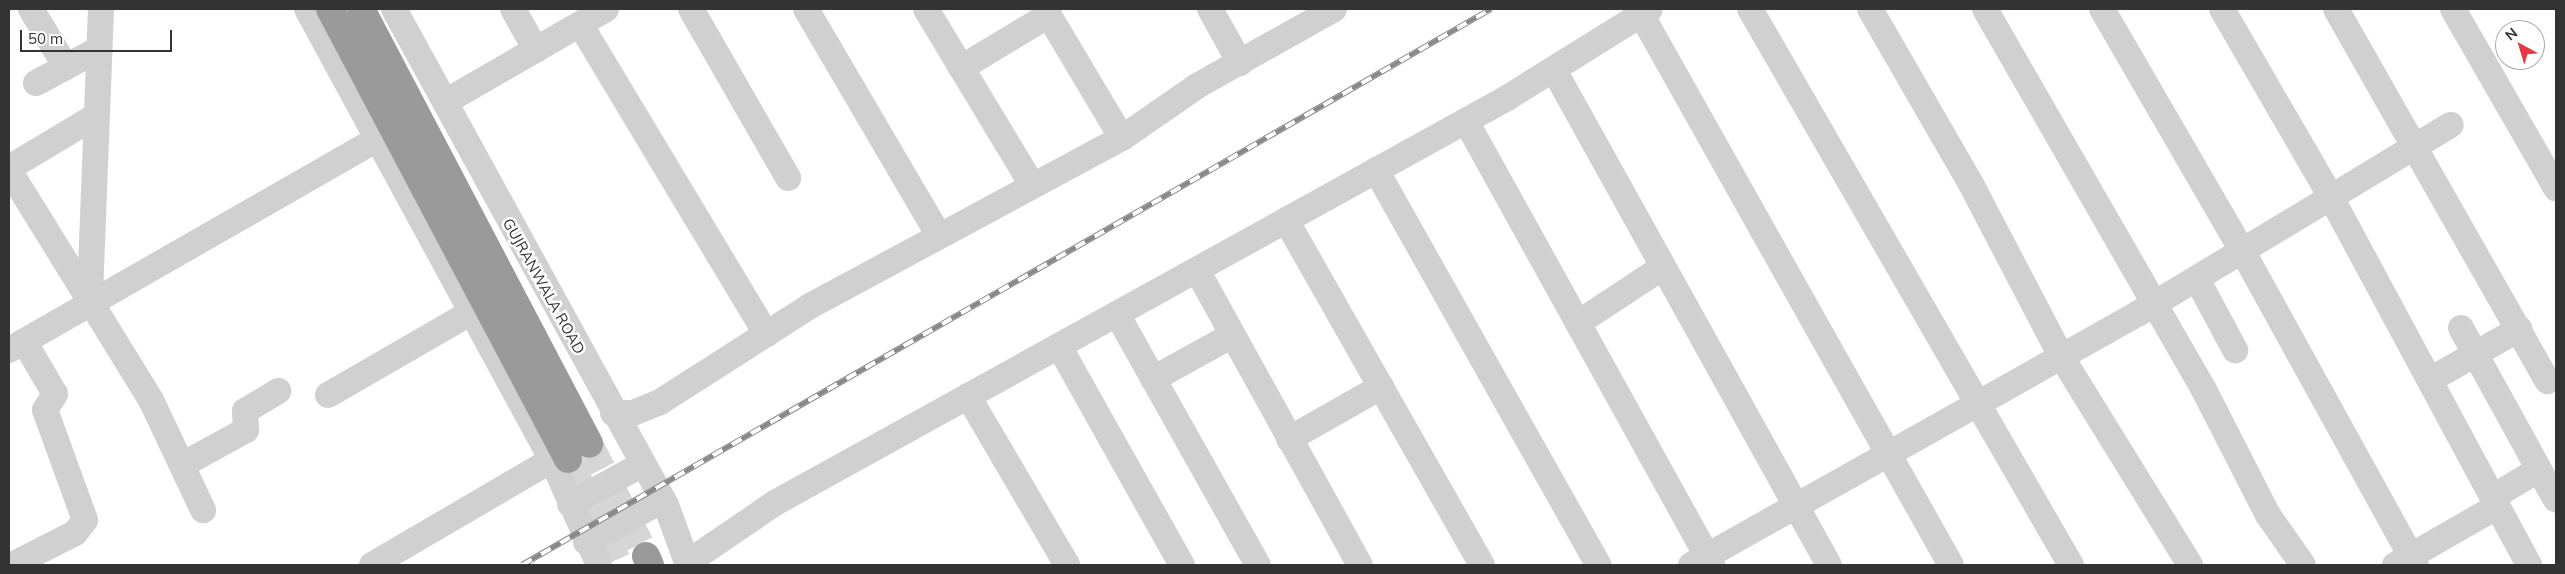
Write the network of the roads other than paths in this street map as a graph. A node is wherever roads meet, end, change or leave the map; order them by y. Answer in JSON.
{"nodes":[{"id":1,"x":33,"y":9,"type":"edge"},
{"id":2,"x":101,"y":9,"type":"edge"},
{"id":3,"x":307,"y":9,"type":"edge"},
{"id":4,"x":330,"y":9,"type":"edge"},
{"id":5,"x":361,"y":9,"type":"edge"},
{"id":6,"x":394,"y":9,"type":"edge"},
{"id":7,"x":513,"y":9,"type":"edge"},
{"id":8,"x":690,"y":9,"type":"edge"},
{"id":9,"x":806,"y":9,"type":"edge"},
{"id":10,"x":926,"y":9,"type":"edge"},
{"id":11,"x":1210,"y":9,"type":"edge"},
{"id":12,"x":1334,"y":9,"type":"edge"},
{"id":13,"x":1750,"y":9,"type":"edge"},
{"id":14,"x":1870,"y":9,"type":"edge"},
{"id":15,"x":1985,"y":9,"type":"edge"},
{"id":16,"x":2102,"y":9,"type":"edge"},
{"id":17,"x":2222,"y":9,"type":"edge"},
{"id":18,"x":2336,"y":9,"type":"edge"},
{"id":19,"x":2453,"y":9,"type":"edge"},
{"id":20,"x":1645,"y":11,"type":"edge"},
{"id":21,"x":1047,"y":12,"type":"edge"},
{"id":22,"x":593,"y":14,"type":"edge"},
{"id":23,"x":98,"y":49,"type":"junction"},
{"id":24,"x":536,"y":50,"type":"junction"},
{"id":25,"x":1240,"y":63,"type":"junction"},
{"id":26,"x":66,"y":67,"type":"junction"},
{"id":27,"x":961,"y":68,"type":"junction"},
{"id":28,"x":1554,"y":70,"type":"junction"},
{"id":29,"x":36,"y":83,"type":"dead end"},
{"id":30,"x":445,"y":102,"type":"junction"},
{"id":31,"x":96,"y":116,"type":"junction"},
{"id":32,"x":1466,"y":121,"type":"junction"},
{"id":33,"x":2451,"y":125,"type":"dead end"},
{"id":34,"x":1122,"y":138,"type":"junction"},
{"id":35,"x":375,"y":140,"type":"junction"},
{"id":36,"x":2416,"y":146,"type":"junction"},
{"id":37,"x":9,"y":169,"type":"edge"},
{"id":38,"x":1376,"y":170,"type":"junction"},
{"id":39,"x":788,"y":178,"type":"dead end"},
{"id":40,"x":1032,"y":185,"type":"junction"},
{"id":41,"x":2556,"y":188,"type":"edge"},
{"id":42,"x":2332,"y":199,"type":"junction"},
{"id":43,"x":1286,"y":220,"type":"junction"},
{"id":44,"x":938,"y":234,"type":"junction"},
{"id":45,"x":2243,"y":252,"type":"junction"},
{"id":46,"x":1663,"y":267,"type":"junction"},
{"id":47,"x":1197,"y":270,"type":"junction"},
{"id":48,"x":2197,"y":279,"type":"junction"},
{"id":49,"x":90,"y":301,"type":"junction"},
{"id":50,"x":2153,"y":305,"type":"junction"},
{"id":51,"x":472,"y":312,"type":"junction"},
{"id":52,"x":1117,"y":314,"type":"junction"},
{"id":53,"x":1578,"y":323,"type":"junction"},
{"id":54,"x":2461,"y":328,"type":"dead end"},
{"id":55,"x":2519,"y":328,"type":"junction"},
{"id":56,"x":766,"y":334,"type":"junction"},
{"id":57,"x":1231,"y":336,"type":"junction"},
{"id":58,"x":16,"y":345,"type":"edge"},
{"id":59,"x":1059,"y":346,"type":"junction"},
{"id":60,"x":2235,"y":350,"type":"dead end"},
{"id":61,"x":2475,"y":354,"type":"junction"},
{"id":62,"x":2061,"y":356,"type":"junction"},
{"id":63,"x":1153,"y":379,"type":"junction"},
{"id":64,"x":2430,"y":380,"type":"junction"},
{"id":65,"x":2547,"y":381,"type":"dead end"},
{"id":66,"x":1381,"y":387,"type":"junction"},
{"id":67,"x":278,"y":390,"type":"dead end"},
{"id":68,"x":328,"y":394,"type":"dead end"},
{"id":69,"x":968,"y":396,"type":"junction"},
{"id":70,"x":1978,"y":403,"type":"junction"},
{"id":71,"x":613,"y":413,"type":"junction"},
{"id":72,"x":1289,"y":439,"type":"junction"},
{"id":73,"x":570,"y":454,"type":"junction"},
{"id":74,"x":1889,"y":454,"type":"junction"},
{"id":75,"x":184,"y":464,"type":"junction"},
{"id":76,"x":643,"y":464,"type":"junction"},
{"id":77,"x":2545,"y":470,"type":"edge"},
{"id":78,"x":662,"y":500,"type":"junction"},
{"id":79,"x":2556,"y":500,"type":"edge"},
{"id":80,"x":2495,"y":502,"type":"junction"},
{"id":81,"x":570,"y":504,"type":"junction"},
{"id":82,"x":1796,"y":506,"type":"junction"},
{"id":83,"x":203,"y":510,"type":"dead end"},
{"id":84,"x":586,"y":542,"type":"junction"},
{"id":85,"x":1703,"y":562,"type":"edge"},
{"id":86,"x":2408,"y":562,"type":"edge"},
{"id":87,"x":688,"y":564,"type":"edge"},
{"id":88,"x":12,"y":565,"type":"edge"},
{"id":89,"x":372,"y":565,"type":"edge"},
{"id":90,"x":598,"y":565,"type":"edge"},
{"id":91,"x":1067,"y":565,"type":"edge"},
{"id":92,"x":1182,"y":565,"type":"edge"},
{"id":93,"x":1258,"y":565,"type":"edge"},
{"id":94,"x":1360,"y":565,"type":"edge"},
{"id":95,"x":1482,"y":565,"type":"edge"},
{"id":96,"x":1599,"y":565,"type":"edge"},
{"id":97,"x":1828,"y":565,"type":"edge"},
{"id":98,"x":1951,"y":565,"type":"edge"},
{"id":99,"x":2071,"y":565,"type":"edge"},
{"id":100,"x":2190,"y":565,"type":"edge"},
{"id":101,"x":2303,"y":565,"type":"edge"},
{"id":102,"x":2529,"y":565,"type":"edge"}],
"edges":[{"from":1,"to":26,"type":"street"},
{"from":2,"to":23,"type":"street"},
{"from":3,"to":35,"type":"street"},
{"from":4,"to":73,"type":"highway"},
{"from":5,"to":73,"type":"highway"},
{"from":6,"to":30,"type":"street","name":"GUJRANWALA ROAD"},
{"from":7,"to":24,"type":"street"},
{"from":8,"to":39,"type":"street"},
{"from":9,"to":44,"type":"street"},
{"from":10,"to":27,"type":"street"},
{"from":11,"to":25,"type":"street"},
{"from":12,"to":25,"type":"street"},
{"from":13,"to":70,"type":"street"},
{"from":14,"to":62,"type":"street"},
{"from":15,"to":50,"type":"street"},
{"from":16,"to":45,"type":"street"},
{"from":17,"to":42,"type":"street"},
{"from":18,"to":36,"type":"street"},
{"from":19,"to":41,"type":"street"},
{"from":20,"to":28,"type":"street"},
{"from":20,"to":74,"type":"street"},
{"from":21,"to":27,"type":"street"},
{"from":21,"to":34,"type":"street"},
{"from":22,"to":24,"type":"street"},
{"from":22,"to":56,"type":"street"},
{"from":23,"to":26,"type":"street"},
{"from":23,"to":31,"type":"street"},
{"from":24,"to":30,"type":"street"},
{"from":25,"to":34,"type":"street"},
{"from":26,"to":29,"type":"street"},
{"from":27,"to":40,"type":"street"},
{"from":28,"to":32,"type":"street"},
{"from":28,"to":46,"type":"street"},
{"from":30,"to":71,"type":"street","name":"GUJRANWALA ROAD"},
{"from":31,"to":37,"type":"street"},
{"from":31,"to":49,"type":"street"},
{"from":32,"to":38,"type":"street"},
{"from":32,"to":53,"type":"street"},
{"from":33,"to":36,"type":"street"},
{"from":34,"to":40,"type":"street"},
{"from":35,"to":49,"type":"street"},
{"from":35,"to":51,"type":"street"},
{"from":36,"to":42,"type":"street"},
{"from":36,"to":55,"type":"street"},
{"from":37,"to":49,"type":"street"},
{"from":38,"to":43,"type":"street"},
{"from":38,"to":96,"type":"street"},
{"from":40,"to":44,"type":"street"},
{"from":42,"to":45,"type":"street"},
{"from":42,"to":64,"type":"street"},
{"from":43,"to":47,"type":"street"},
{"from":43,"to":66,"type":"street"},
{"from":44,"to":56,"type":"street"},
{"from":45,"to":48,"type":"street"},
{"from":45,"to":86,"type":"street"},
{"from":46,"to":53,"type":"street"},
{"from":46,"to":82,"type":"street"},
{"from":47,"to":52,"type":"street"},
{"from":47,"to":57,"type":"street"},
{"from":48,"to":50,"type":"street"},
{"from":48,"to":60,"type":"street"},
{"from":49,"to":58,"type":"street"},
{"from":49,"to":75,"type":"street"},
{"from":50,"to":62,"type":"street"},
{"from":50,"to":101,"type":"street"},
{"from":51,"to":68,"type":"street"},
{"from":51,"to":73,"type":"street"},
{"from":52,"to":59,"type":"street"},
{"from":52,"to":63,"type":"street"},
{"from":53,"to":85,"type":"street"},
{"from":54,"to":61,"type":"street"},
{"from":55,"to":61,"type":"street"},
{"from":55,"to":65,"type":"street"},
{"from":56,"to":71,"type":"street"},
{"from":57,"to":63,"type":"street"},
{"from":57,"to":72,"type":"street"},
{"from":58,"to":88,"type":"street"},
{"from":59,"to":69,"type":"street"},
{"from":59,"to":92,"type":"street"},
{"from":61,"to":64,"type":"street"},
{"from":61,"to":77,"type":"street"},
{"from":62,"to":70,"type":"street"},
{"from":62,"to":100,"type":"street"},
{"from":63,"to":93,"type":"street"},
{"from":64,"to":80,"type":"street"},
{"from":66,"to":72,"type":"street"},
{"from":66,"to":95,"type":"street"},
{"from":67,"to":75,"type":"street"},
{"from":69,"to":87,"type":"street"},
{"from":69,"to":91,"type":"street"},
{"from":70,"to":74,"type":"street"},
{"from":70,"to":99,"type":"street"},
{"from":71,"to":76,"type":"street","name":"GUJRANWALA ROAD"},
{"from":72,"to":94,"type":"street"},
{"from":73,"to":81,"type":"street"},
{"from":73,"to":89,"type":"street"},
{"from":74,"to":82,"type":"street"},
{"from":74,"to":98,"type":"street"},
{"from":75,"to":83,"type":"street"},
{"from":76,"to":78,"type":"street","name":"GUJRANWALA ROAD"},
{"from":76,"to":81,"type":"street"},
{"from":77,"to":79,"type":"street"},
{"from":77,"to":80,"type":"street"},
{"from":78,"to":84,"type":"street"},
{"from":78,"to":87,"type":"street","name":"GUJRANWALA ROAD"},
{"from":80,"to":86,"type":"street"},
{"from":80,"to":102,"type":"street"},
{"from":81,"to":84,"type":"street"},
{"from":82,"to":85,"type":"street"},
{"from":82,"to":97,"type":"street"},
{"from":84,"to":90,"type":"street"}]}
